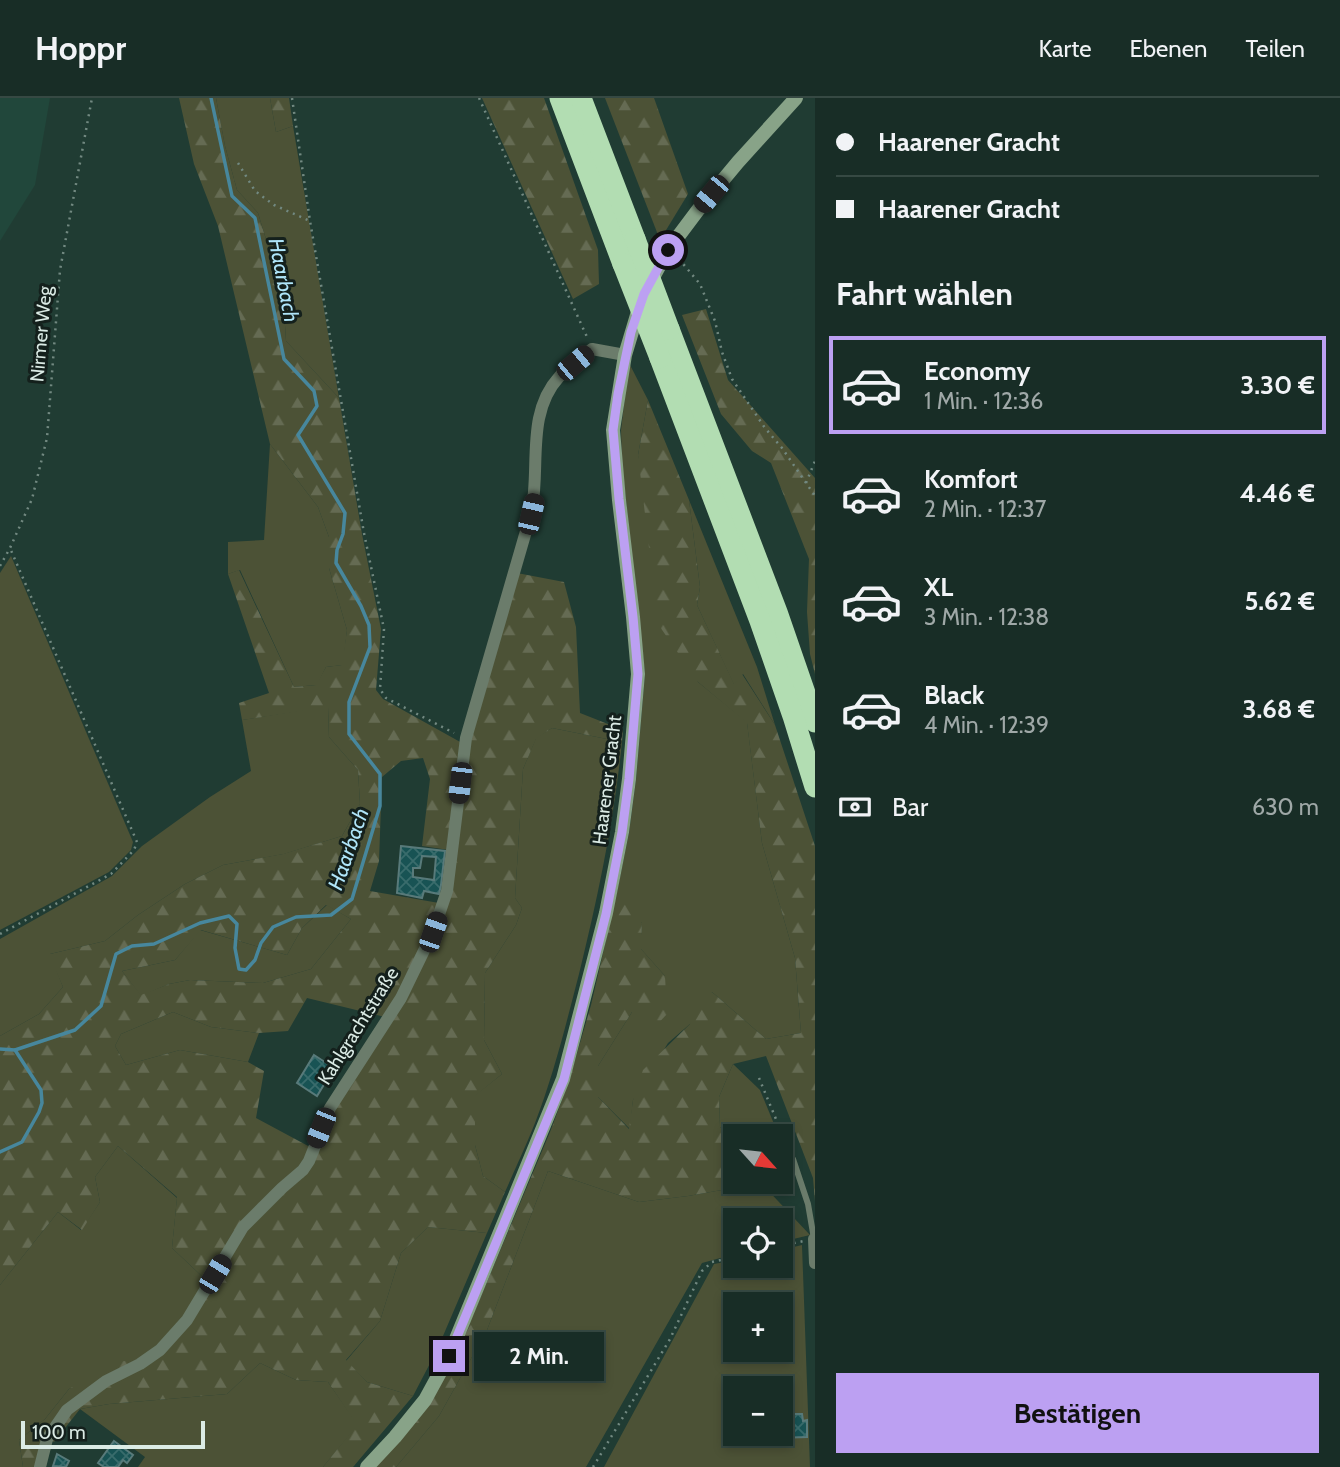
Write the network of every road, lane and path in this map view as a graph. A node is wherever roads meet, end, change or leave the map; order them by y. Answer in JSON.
{"nodes":[{"id":1,"x":92,"y":98,"type":"edge"},
{"id":2,"x":292,"y":98,"type":"edge"},
{"id":3,"x":479,"y":98,"type":"edge"},
{"id":4,"x":560,"y":98,"type":"edge"},
{"id":5,"x":581,"y":98,"type":"edge"},
{"id":6,"x":796,"y":98,"type":"edge"},
{"id":7,"x":238,"y":163,"type":"dead end"},
{"id":8,"x":310,"y":221,"type":"junction"},
{"id":9,"x":668,"y":250,"type":"junction"},
{"id":10,"x":592,"y":349,"type":"junction"},
{"id":11,"x":625,"y":355,"type":"junction"},
{"id":12,"x":815,"y":461,"type":"edge"},
{"id":13,"x":806,"y":483,"type":"junction"},
{"id":14,"x":815,"y":496,"type":"edge"},
{"id":15,"x":10,"y":548,"type":"junction"},
{"id":16,"x":0,"y":566,"type":"edge"},
{"id":17,"x":815,"y":722,"type":"edge"},
{"id":18,"x":466,"y":738,"type":"junction"},
{"id":19,"x":815,"y":787,"type":"edge"},
{"id":20,"x":0,"y":934,"type":"edge"},
{"id":21,"x":759,"y":1078,"type":"dead end"},
{"id":22,"x":778,"y":1124,"type":"edge"},
{"id":23,"x":793,"y":1159,"type":"edge"},
{"id":24,"x":814,"y":1239,"type":"edge"},
{"id":25,"x":793,"y":1243,"type":"edge"},
{"id":26,"x":723,"y":1260,"type":"edge"},
{"id":27,"x":815,"y":1263,"type":"edge"},
{"id":28,"x":40,"y":1467,"type":"edge"},
{"id":29,"x":367,"y":1467,"type":"edge"},
{"id":30,"x":593,"y":1467,"type":"edge"}],
"edges":[{"from":1,"to":15,"type":"path","name":"Nirmer Weg"},
{"from":2,"to":8,"type":"path"},
{"from":3,"to":10,"type":"path"},
{"from":4,"to":19,"type":"highway","bridge":true},
{"from":5,"to":17,"type":"highway","bridge":true},
{"from":6,"to":9,"type":"main road","name":"Haarener Gracht"},
{"from":7,"to":8,"type":"path"},
{"from":8,"to":18,"type":"path"},
{"from":9,"to":11,"type":"main road","name":"Haarener Gracht"},
{"from":9,"to":13,"type":"path"},
{"from":10,"to":11,"type":"street"},
{"from":10,"to":18,"type":"street","name":"Kahlgrachtstraße"},
{"from":11,"to":29,"type":"main road","name":"Haarener Gracht"},
{"from":12,"to":13,"type":"path"},
{"from":13,"to":14,"type":"path"},
{"from":15,"to":16,"type":"path","name":"Nirmer Weg"},
{"from":15,"to":20,"type":"path"},
{"from":18,"to":28,"type":"street","name":"Kahlgrachtstraße"},
{"from":21,"to":22,"type":"path"},
{"from":23,"to":24,"type":"lane"},
{"from":24,"to":25,"type":"path"},
{"from":24,"to":27,"type":"street"},
{"from":26,"to":30,"type":"path"}]}
